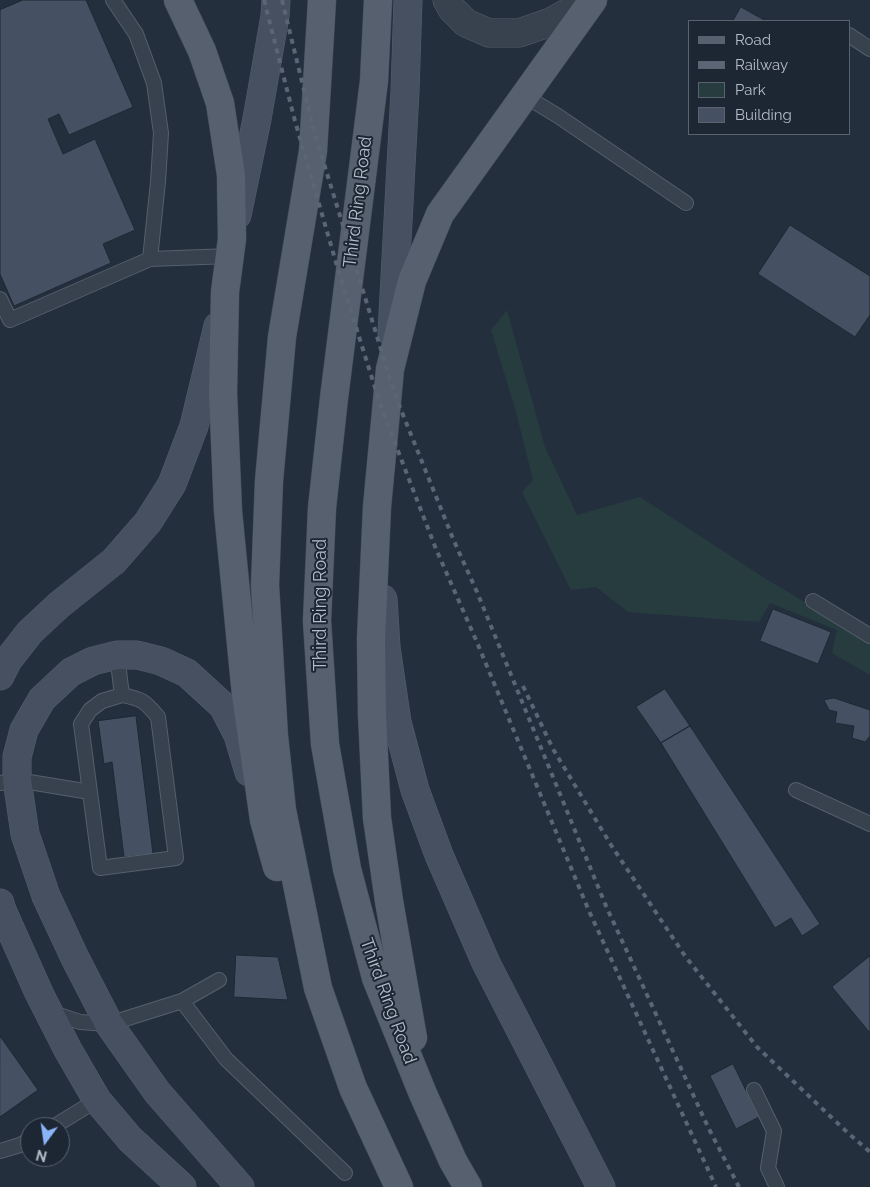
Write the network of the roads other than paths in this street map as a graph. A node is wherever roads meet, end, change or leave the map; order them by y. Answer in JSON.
{"nodes":[{"id":1,"x":113,"y":0,"type":"edge"},
{"id":2,"x":178,"y":0,"type":"edge"},
{"id":3,"x":276,"y":0,"type":"edge"},
{"id":4,"x":322,"y":0,"type":"edge"},
{"id":5,"x":378,"y":0,"type":"edge"},
{"id":6,"x":408,"y":0,"type":"edge"},
{"id":7,"x":447,"y":0,"type":"edge"},
{"id":8,"x":592,"y":0,"type":"edge"},
{"id":9,"x":850,"y":36,"type":"edge"},
{"id":10,"x":870,"y":49,"type":"edge"},
{"id":11,"x":525,"y":96,"type":"junction"},
{"id":12,"x":686,"y":203,"type":"dead end"},
{"id":13,"x":231,"y":248,"type":"junction"},
{"id":14,"x":150,"y":259,"type":"junction"},
{"id":15,"x":225,"y":292,"type":"junction"},
{"id":16,"x":0,"y":298,"type":"edge"},
{"id":17,"x":390,"y":369,"type":"junction"},
{"id":18,"x":377,"y":507,"type":"junction"},
{"id":19,"x":813,"y":602,"type":"dead end"},
{"id":20,"x":870,"y":636,"type":"edge"},
{"id":21,"x":116,"y":655,"type":"junction"},
{"id":22,"x":0,"y":676,"type":"edge"},
{"id":23,"x":122,"y":695,"type":"junction"},
{"id":24,"x":8,"y":782,"type":"edge"},
{"id":25,"x":796,"y":790,"type":"dead end"},
{"id":26,"x":90,"y":792,"type":"junction"},
{"id":27,"x":264,"y":820,"type":"junction"},
{"id":28,"x":870,"y":824,"type":"edge"},
{"id":29,"x":0,"y":903,"type":"edge"},
{"id":30,"x":219,"y":980,"type":"dead end"},
{"id":31,"x":318,"y":988,"type":"junction"},
{"id":32,"x":39,"y":993,"type":"junction"},
{"id":33,"x":182,"y":1001,"type":"junction"},
{"id":34,"x":109,"y":1024,"type":"junction"},
{"id":35,"x":754,"y":1090,"type":"dead end"},
{"id":36,"x":423,"y":1094,"type":"junction"},
{"id":37,"x":97,"y":1100,"type":"junction"},
{"id":38,"x":70,"y":1117,"type":"edge"},
{"id":39,"x":20,"y":1145,"type":"edge"},
{"id":40,"x":0,"y":1151,"type":"edge"},
{"id":41,"x":345,"y":1172,"type":"dead end"},
{"id":42,"x":182,"y":1187,"type":"edge"},
{"id":43,"x":240,"y":1187,"type":"edge"},
{"id":44,"x":398,"y":1187,"type":"edge"},
{"id":45,"x":468,"y":1187,"type":"edge"},
{"id":46,"x":601,"y":1187,"type":"edge"},
{"id":47,"x":777,"y":1187,"type":"edge"}],
"edges":[{"from":1,"to":14,"type":"lane"},
{"from":2,"to":13,"type":"main road"},
{"from":3,"to":13,"type":"main road"},
{"from":4,"to":31,"type":"main road"},
{"from":5,"to":36,"type":"main road","name":"Third Ring Road"},
{"from":6,"to":17,"type":"main road"},
{"from":7,"to":8,"type":"street"},
{"from":8,"to":11,"type":"main road"},
{"from":9,"to":10,"type":"lane"},
{"from":11,"to":12,"type":"lane"},
{"from":11,"to":17,"type":"main road"},
{"from":13,"to":14,"type":"lane"},
{"from":13,"to":15,"type":"main road"},
{"from":14,"to":16,"type":"lane"},
{"from":15,"to":22,"type":"main road"},
{"from":15,"to":27,"type":"main road"},
{"from":17,"to":18,"type":"main road"},
{"from":18,"to":36,"type":"main road"},
{"from":18,"to":46,"type":"main road"},
{"from":19,"to":20,"type":"lane"},
{"from":21,"to":23,"type":"lane"},
{"from":21,"to":24,"type":"main road"},
{"from":21,"to":27,"type":"main road"},
{"from":23,"to":26,"type":"lane"},
{"from":23,"to":26,"type":"lane"},
{"from":24,"to":26,"type":"lane"},
{"from":24,"to":34,"type":"main road"},
{"from":25,"to":28,"type":"lane"},
{"from":27,"to":31,"type":"main road"},
{"from":29,"to":32,"type":"main road"},
{"from":30,"to":33,"type":"lane"},
{"from":31,"to":44,"type":"main road"},
{"from":32,"to":34,"type":"lane"},
{"from":32,"to":37,"type":"main road"},
{"from":33,"to":34,"type":"lane"},
{"from":33,"to":41,"type":"lane"},
{"from":34,"to":43,"type":"main road"},
{"from":35,"to":47,"type":"lane"},
{"from":36,"to":45,"type":"main road","name":"Third Ring Road"},
{"from":37,"to":38,"type":"lane"},
{"from":37,"to":42,"type":"main road"},
{"from":39,"to":40,"type":"lane"}]}
